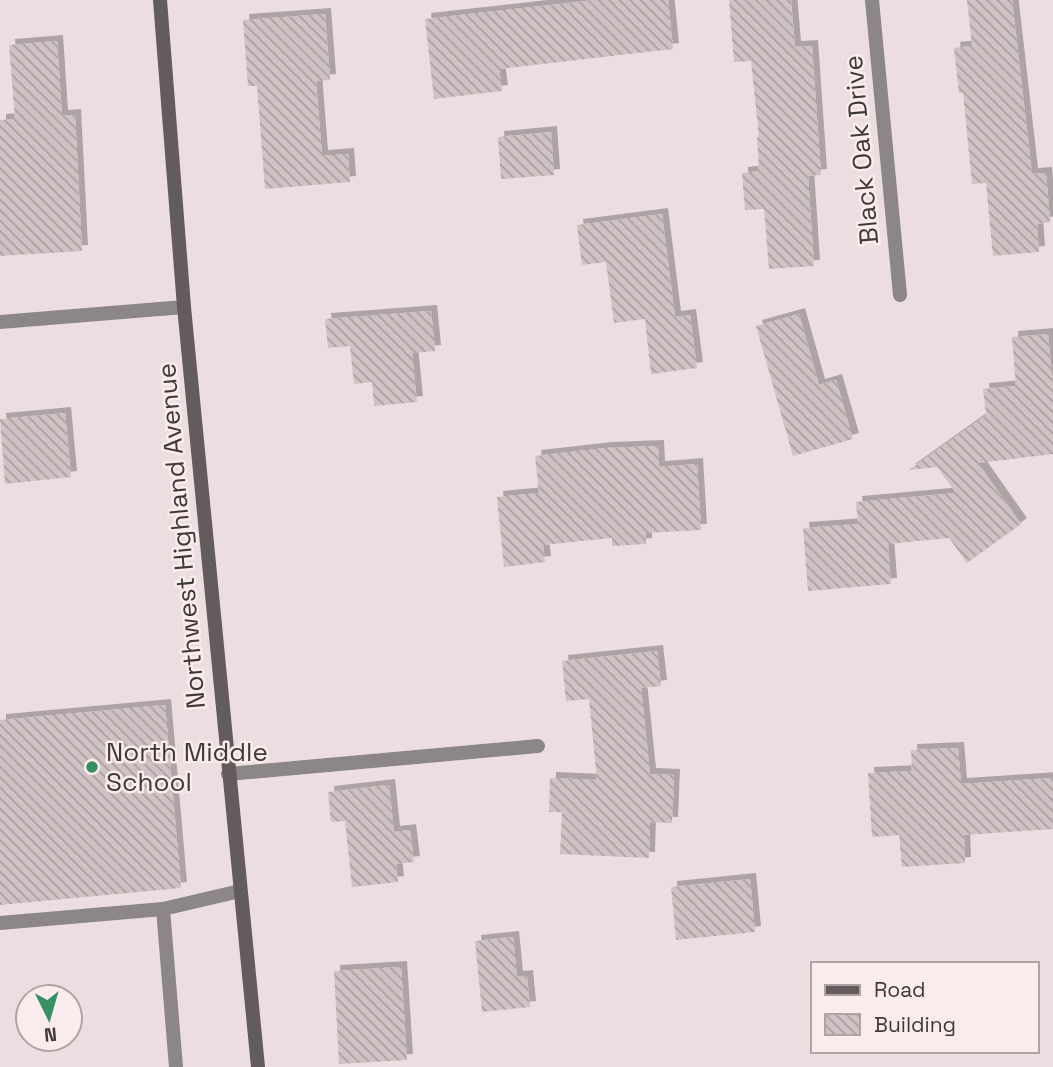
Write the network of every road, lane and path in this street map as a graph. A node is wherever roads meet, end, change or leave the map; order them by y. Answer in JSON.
{"nodes":[{"id":1,"x":160,"y":0,"type":"edge"},
{"id":2,"x":872,"y":0,"type":"edge"},
{"id":3,"x":900,"y":295,"type":"dead end"},
{"id":4,"x":184,"y":307,"type":"junction"},
{"id":5,"x":0,"y":322,"type":"edge"},
{"id":6,"x":538,"y":746,"type":"dead end"},
{"id":7,"x":228,"y":774,"type":"junction"},
{"id":8,"x":240,"y":891,"type":"junction"},
{"id":9,"x":163,"y":909,"type":"junction"},
{"id":10,"x":0,"y":923,"type":"edge"},
{"id":11,"x":176,"y":1067,"type":"edge"},
{"id":12,"x":258,"y":1067,"type":"edge"}],
"edges":[{"from":1,"to":4,"type":"main road","name":"Northwest Highland Avenue"},
{"from":2,"to":3,"type":"street","name":"Black Oak Drive"},
{"from":4,"to":5,"type":"street"},
{"from":4,"to":7,"type":"main road","name":"Northwest Highland Avenue"},
{"from":6,"to":7,"type":"street"},
{"from":7,"to":8,"type":"main road","name":"Northwest Highland Avenue"},
{"from":8,"to":9,"type":"street"},
{"from":8,"to":12,"type":"main road","name":"Northwest Highland Avenue"},
{"from":9,"to":10,"type":"street"},
{"from":9,"to":11,"type":"street"}]}
